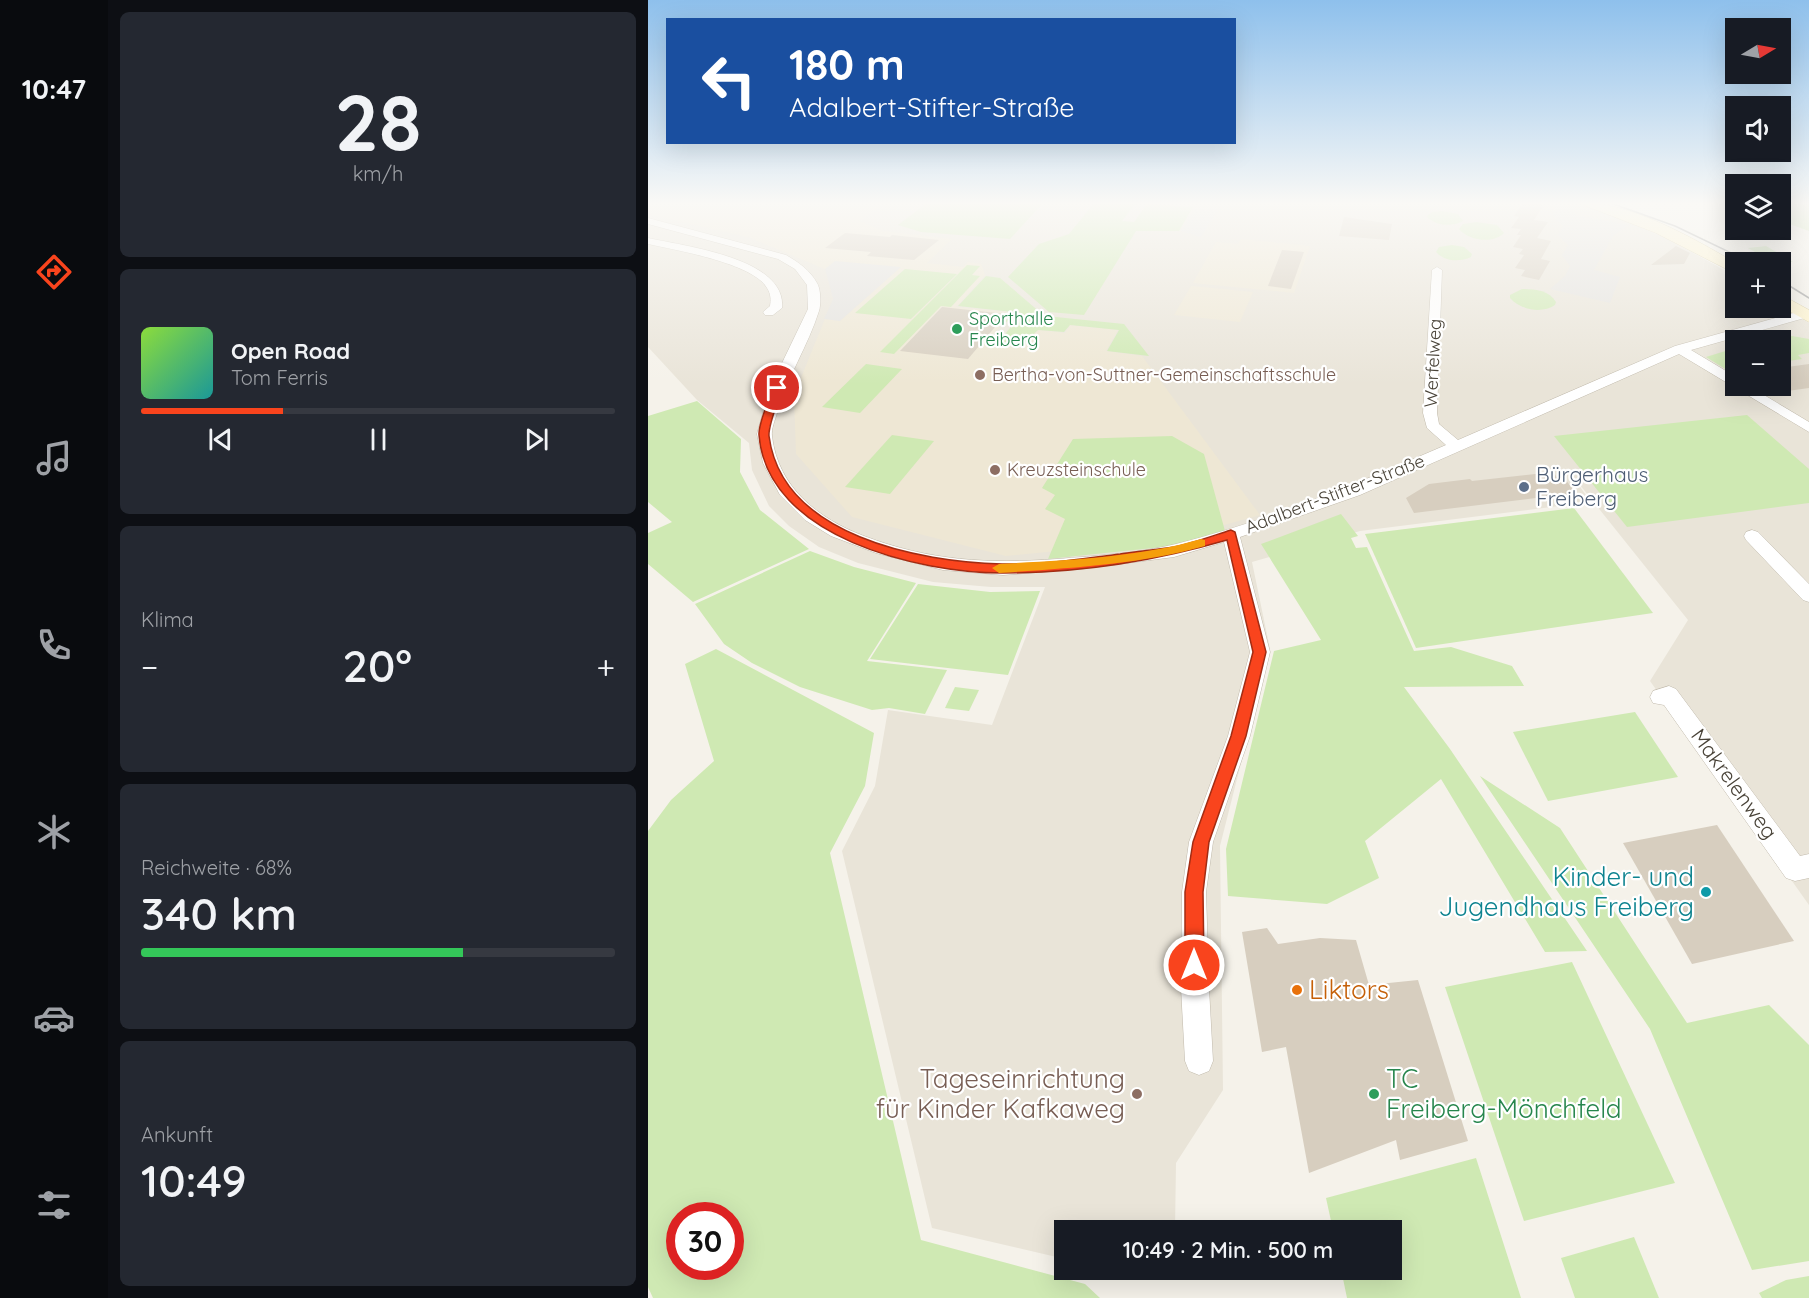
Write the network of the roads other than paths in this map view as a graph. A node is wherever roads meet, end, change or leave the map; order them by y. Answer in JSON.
{"nodes":[{"id":1,"x":729,"y":263,"type":"edge"},
{"id":2,"x":791,"y":263,"type":"edge"},
{"id":3,"x":1437,"y":270,"type":"dead end"},
{"id":4,"x":1791,"y":307,"type":"edge"},
{"id":5,"x":769,"y":312,"type":"dead end"},
{"id":6,"x":1807,"y":319,"type":"edge"},
{"id":7,"x":1680,"y":349,"type":"junction"},
{"id":8,"x":1725,"y":376,"type":"edge"},
{"id":9,"x":1756,"y":396,"type":"edge"},
{"id":10,"x":1809,"y":428,"type":"edge"},
{"id":11,"x":1456,"y":446,"type":"junction"},
{"id":12,"x":1240,"y":532,"type":"junction"},
{"id":13,"x":1752,"y":536,"type":"dead end"},
{"id":14,"x":1809,"y":595,"type":"edge"},
{"id":15,"x":1660,"y":697,"type":"dead end"},
{"id":16,"x":1809,"y":866,"type":"edge"},
{"id":17,"x":1199,"y":1062,"type":"dead end"}],
"edges":[{"from":1,"to":5,"type":"street"},
{"from":2,"to":12,"type":"street","name":"Adalbert-Stifter-Straße"},
{"from":3,"to":11,"type":"street","name":"Werfelweg"},
{"from":4,"to":6,"type":"main road"},
{"from":6,"to":7,"type":"street","name":"Adalbert-Stifter-Straße"},
{"from":7,"to":8,"type":"street"},
{"from":7,"to":11,"type":"street","name":"Adalbert-Stifter-Straße"},
{"from":9,"to":10,"type":"street"},
{"from":11,"to":12,"type":"street","name":"Adalbert-Stifter-Straße"},
{"from":12,"to":17,"type":"street"},
{"from":13,"to":14,"type":"street"},
{"from":15,"to":16,"type":"street","name":"Makrelenweg"}]}
